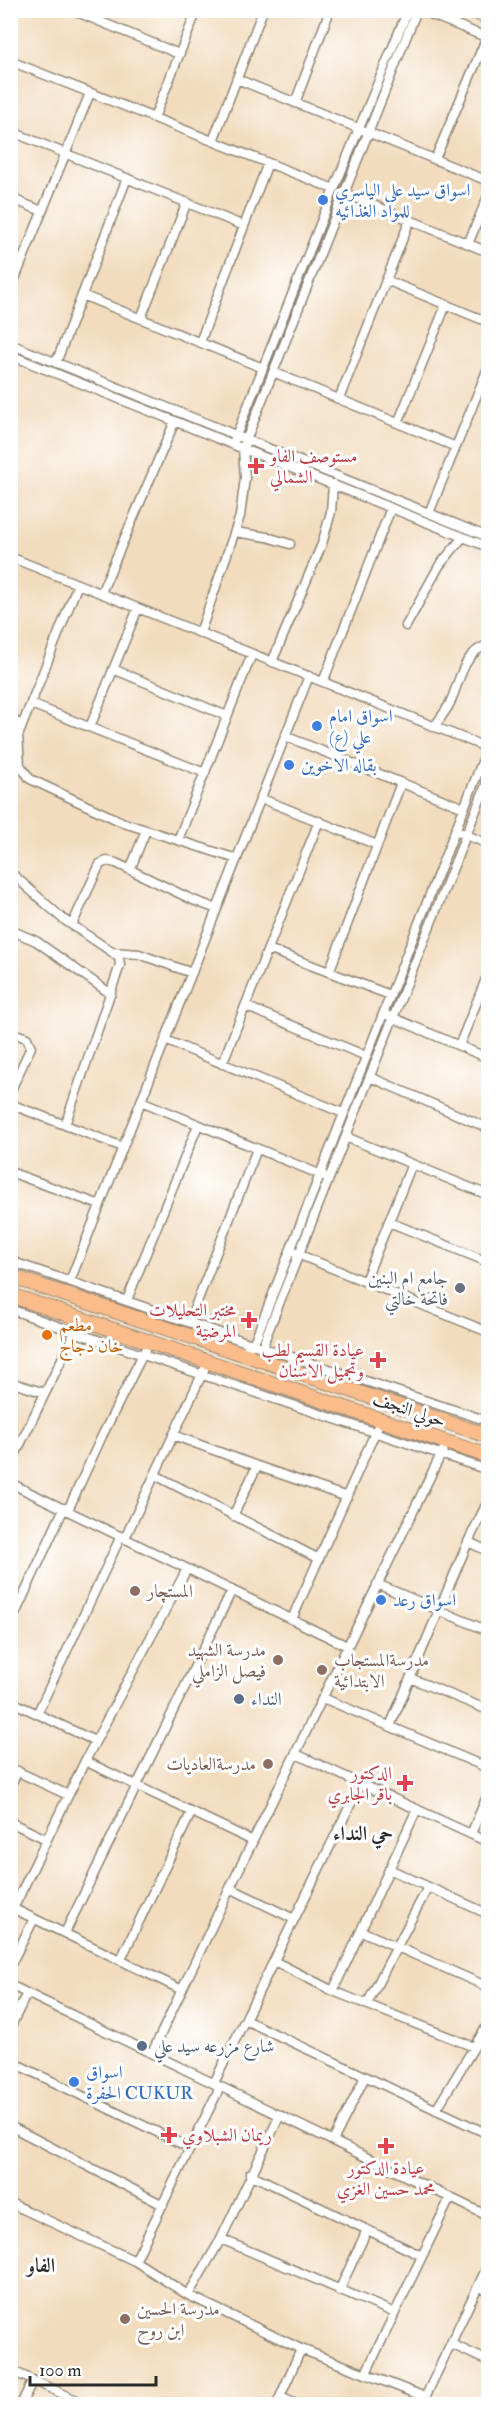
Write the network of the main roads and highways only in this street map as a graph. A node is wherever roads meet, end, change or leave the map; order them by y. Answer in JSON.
{"nodes":[{"id":1,"x":470,"y":10,"type":"edge"},
{"id":2,"x":489,"y":18,"type":"edge"},
{"id":3,"x":10,"y":1275,"type":"edge"},
{"id":4,"x":32,"y":1283,"type":"junction"},
{"id":5,"x":10,"y":1295,"type":"edge"},
{"id":6,"x":27,"y":1300,"type":"junction"},
{"id":7,"x":489,"y":1436,"type":"edge"},
{"id":8,"x":489,"y":1456,"type":"edge"}],
"edges":[{"from":1,"to":2,"type":"main road"},
{"from":3,"to":4,"type":"main road","name":"حولي النجف"},
{"from":4,"to":6,"type":"main road"},
{"from":4,"to":7,"type":"main road","name":"حولي النجف"},
{"from":5,"to":6,"type":"main road","name":"حولي النجف"},
{"from":6,"to":8,"type":"main road","name":"حولي النجف"}]}
